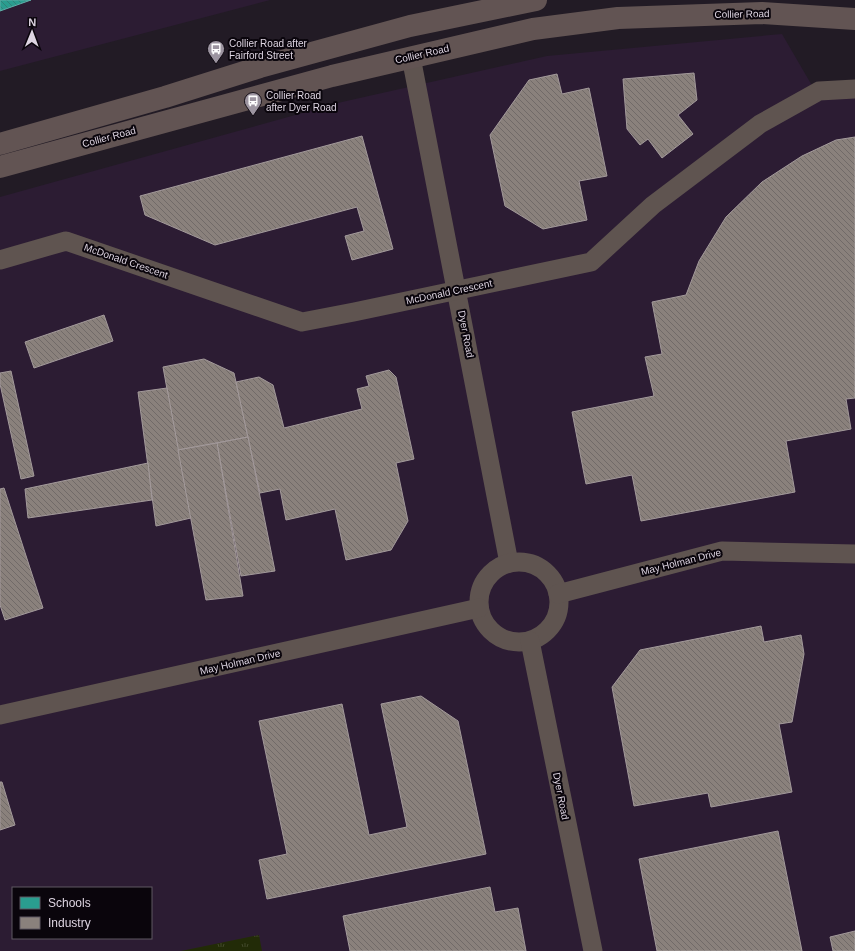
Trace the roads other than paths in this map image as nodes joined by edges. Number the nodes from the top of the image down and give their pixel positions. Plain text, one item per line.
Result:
1 (536, 0) edge
2 (855, 19) edge
3 (411, 57) junction
4 (855, 89) edge
5 (0, 144) edge
6 (0, 167) edge
7 (0, 260) edge
8 (457, 291) junction
9 (855, 554) edge
10 (509, 564) junction
11 (558, 594) junction
12 (479, 608) junction
13 (530, 640) junction
14 (0, 715) edge
15 (593, 951) edge

1 - 5 main road
2 - 3 main road, Collier Road
3 - 6 main road, Collier Road
3 - 8 street, Dyer Road
4 - 8 street, McDonald Crescent
7 - 8 street, McDonald Crescent
8 - 10 street, Dyer Road
9 - 11 street, May Holman Drive
10 - 11 street
10 - 12 street
11 - 13 street
12 - 13 street
12 - 14 street, May Holman Drive
13 - 15 street, Dyer Road

